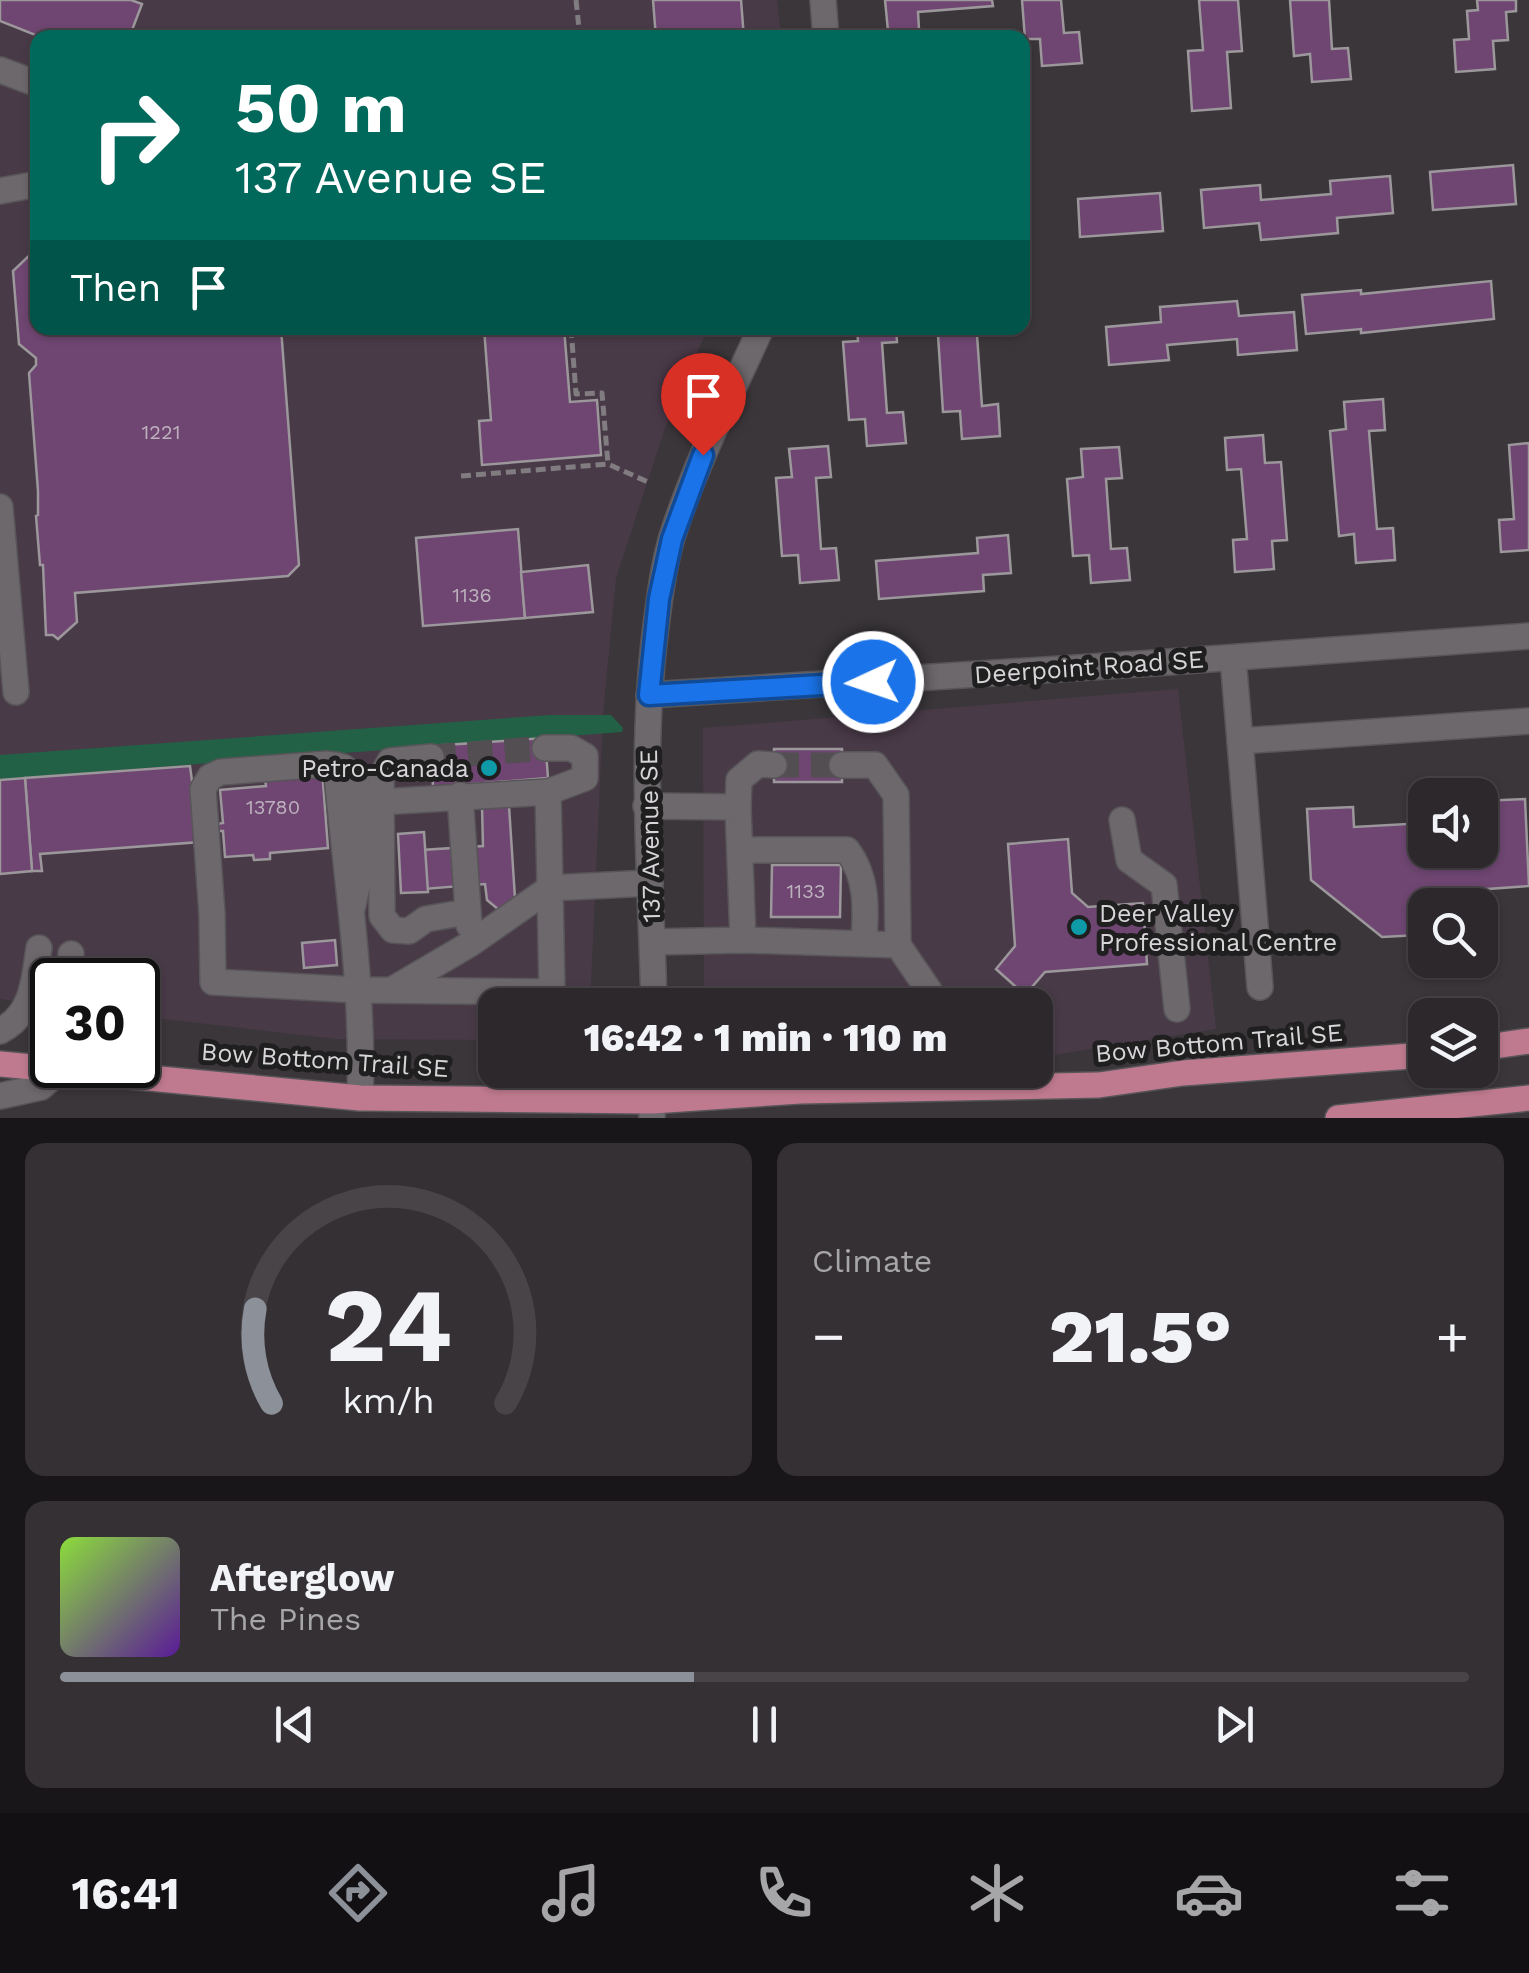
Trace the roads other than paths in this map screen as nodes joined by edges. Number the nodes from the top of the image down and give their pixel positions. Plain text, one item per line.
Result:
1 (823, 0) edge
2 (825, 30) edge
3 (0, 70) edge
4 (30, 81) edge
5 (30, 185) edge
6 (0, 190) edge
7 (758, 335) edge
8 (0, 507) edge
9 (1529, 636) edge
10 (1233, 658) junction
11 (16, 692) dead end
12 (649, 695) junction
13 (1529, 721) edge
14 (1240, 741) junction
15 (546, 748) tunnel mouth
16 (431, 757) tunnel mouth
17 (842, 764) tunnel mouth
18 (774, 765) tunnel mouth
19 (548, 792) junction
20 (460, 795) junction
21 (380, 802) junction
22 (646, 806) junction
23 (738, 807) junction
24 (1122, 820) dead end
25 (740, 850) junction
26 (650, 883) junction
27 (550, 888) junction
28 (467, 912) junction
29 (743, 940) junction
30 (652, 942) junction
31 (864, 942) junction
32 (470, 944) junction
33 (898, 945) junction
34 (39, 948) dead end
35 (1260, 987) dead end
36 (395, 988) junction
37 (653, 988) edge
38 (927, 988) edge
39 (358, 990) junction
40 (1177, 1010) dead end
41 (0, 1031) edge
42 (1529, 1042) edge
43 (1498, 1046) edge
44 (1408, 1056) edge
45 (0, 1064) edge
46 (30, 1066) edge
47 (160, 1078) edge
48 (1053, 1084) edge
49 (37, 1088) edge
50 (790, 1088) edge
51 (836, 1088) edge
52 (800, 1091) junction
53 (0, 1096) edge
54 (360, 1098) junction
55 (1529, 1098) edge
56 (652, 1110) edge
57 (1338, 1118) edge

1 - 2 street
3 - 4 street
5 - 6 street
7 - 12 street, 137 Avenue SE
8 - 11 street
9 - 10 street, Deerpoint Road SE
10 - 12 street, Deerpoint Road SE
10 - 14 street
12 - 22 street, 137 Avenue SE
13 - 14 street
14 - 35 street
15 - 19 street
16 - 21 street
17 - 33 street
18 - 23 street
19 - 20 street
19 - 27 street
20 - 21 street
20 - 28 street
21 - 28 street
22 - 23 street
22 - 26 street, 137 Avenue SE
23 - 25 street
24 - 40 street
25 - 29 street
25 - 31 street
26 - 27 street
26 - 30 street, 137 Avenue SE
27 - 32 street
27 - 36 street
28 - 32 street
29 - 30 street
29 - 31 street
30 - 37 street, 137 Avenue SE
31 - 33 street
32 - 36 street
33 - 38 street
34 - 41 street
36 - 39 street
39 - 39 street
39 - 54 street
42 - 43 main road
44 - 48 main road, Bow Bottom Trail SE
45 - 46 main road, Bow Bottom Trail SE
47 - 54 main road, Bow Bottom Trail SE
49 - 53 street
50 - 52 main road
51 - 52 main road, Bow Bottom Trail SE
52 - 56 main road, Bow Bottom Trail SE
54 - 56 main road, Bow Bottom Trail SE
55 - 57 main road

